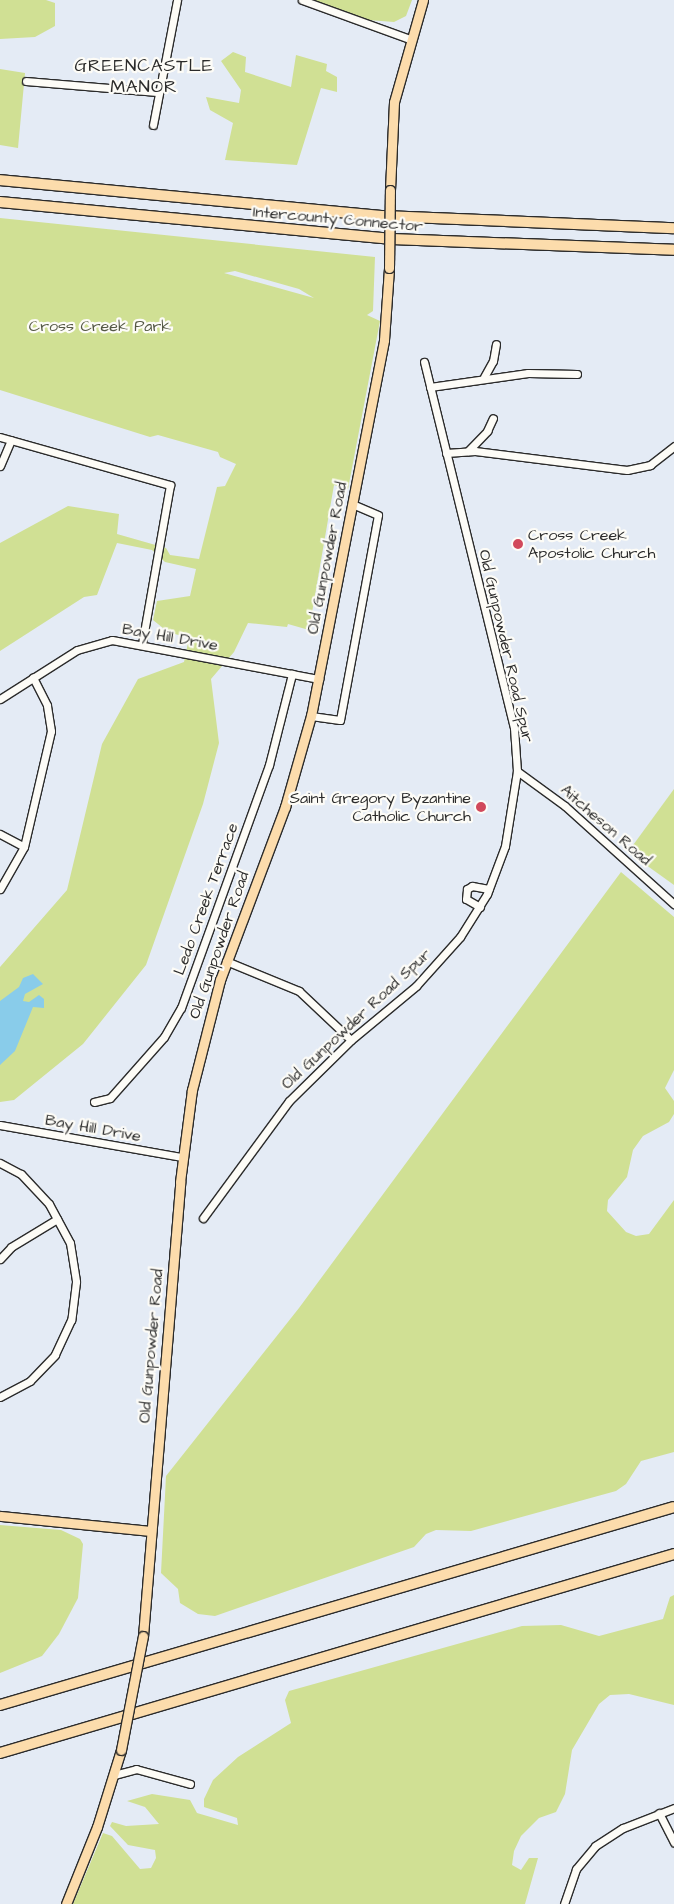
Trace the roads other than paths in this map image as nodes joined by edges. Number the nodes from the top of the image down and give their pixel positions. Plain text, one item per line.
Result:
1 (177, 0) edge
2 (302, 0) edge
3 (423, 0) edge
4 (410, 39) junction
5 (26, 81) dead end
6 (157, 92) junction
7 (153, 125) dead end
8 (0, 180) edge
9 (0, 202) edge
10 (674, 228) edge
11 (674, 250) edge
12 (496, 344) dead end
13 (424, 362) dead end
14 (577, 374) dead end
15 (484, 378) junction
16 (430, 387) junction
17 (493, 418) dead end
18 (0, 437) edge
19 (11, 440) junction
20 (674, 446) edge
21 (468, 450) junction
22 (446, 453) junction
23 (0, 466) edge
24 (352, 504) junction
25 (142, 644) junction
26 (292, 674) junction
27 (33, 677) junction
28 (319, 679) junction
29 (0, 698) edge
30 (311, 716) junction
31 (517, 771) junction
32 (0, 834) edge
33 (24, 847) junction
34 (489, 889) junction
35 (0, 890) edge
36 (674, 904) edge
37 (480, 907) junction
38 (226, 961) junction
39 (352, 1040) junction
40 (94, 1102) dead end
41 (0, 1125) edge
42 (182, 1157) junction
43 (0, 1163) edge
44 (203, 1218) dead end
45 (57, 1219) junction
46 (0, 1259) edge
47 (0, 1397) edge
48 (674, 1507) edge
49 (0, 1516) edge
50 (151, 1531) junction
51 (674, 1554) edge
52 (0, 1705) edge
53 (0, 1753) edge
54 (114, 1775) junction
55 (190, 1784) dead end
56 (674, 1808) edge
57 (659, 1813) junction
58 (674, 1842) edge
59 (66, 1904) edge
60 (564, 1904) edge

1 - 6 street
2 - 4 street
3 - 4 main road, Old Gunpowder Road
4 - 24 main road, Old Gunpowder Road, bridge
5 - 6 street
6 - 7 street
8 - 10 highway, Intercounty Connector
9 - 11 highway, Intercounty Connector
12 - 15 street
13 - 16 street, Old Gunpowder Road Spur
14 - 15 street
15 - 16 street
16 - 22 street, Old Gunpowder Road Spur
17 - 21 street
18 - 19 street
19 - 23 street
19 - 25 street
20 - 21 street
21 - 22 street
22 - 31 street, Old Gunpowder Road Spur
24 - 28 main road, Old Gunpowder Road
24 - 30 street
25 - 26 street, Bay Hill Drive
25 - 27 street, Bay Hill Drive
26 - 28 street, Bay Hill Drive
26 - 40 street, Ledo Creek Terrace
27 - 29 street, Bay Hill Drive
27 - 33 street
28 - 30 main road, Old Gunpowder Road
30 - 38 main road, Old Gunpowder Road
31 - 34 street, Old Gunpowder Road Spur
31 - 36 street, Aitcheson Road
32 - 33 street
33 - 35 street
34 - 37 street, Old Gunpowder Road Spur
34 - 37 street
37 - 39 street, Old Gunpowder Road Spur
38 - 39 street
38 - 42 main road, Old Gunpowder Road
39 - 44 street, Old Gunpowder Road Spur
41 - 42 street, Bay Hill Drive
42 - 50 main road, Old Gunpowder Road
43 - 45 street
45 - 46 street
45 - 47 street
48 - 52 highway
49 - 50 main road
50 - 54 main road, Old Gunpowder Road, bridge
51 - 53 highway
54 - 55 street
54 - 59 main road, Old Gunpowder Road
56 - 57 street
57 - 58 street
57 - 60 street

